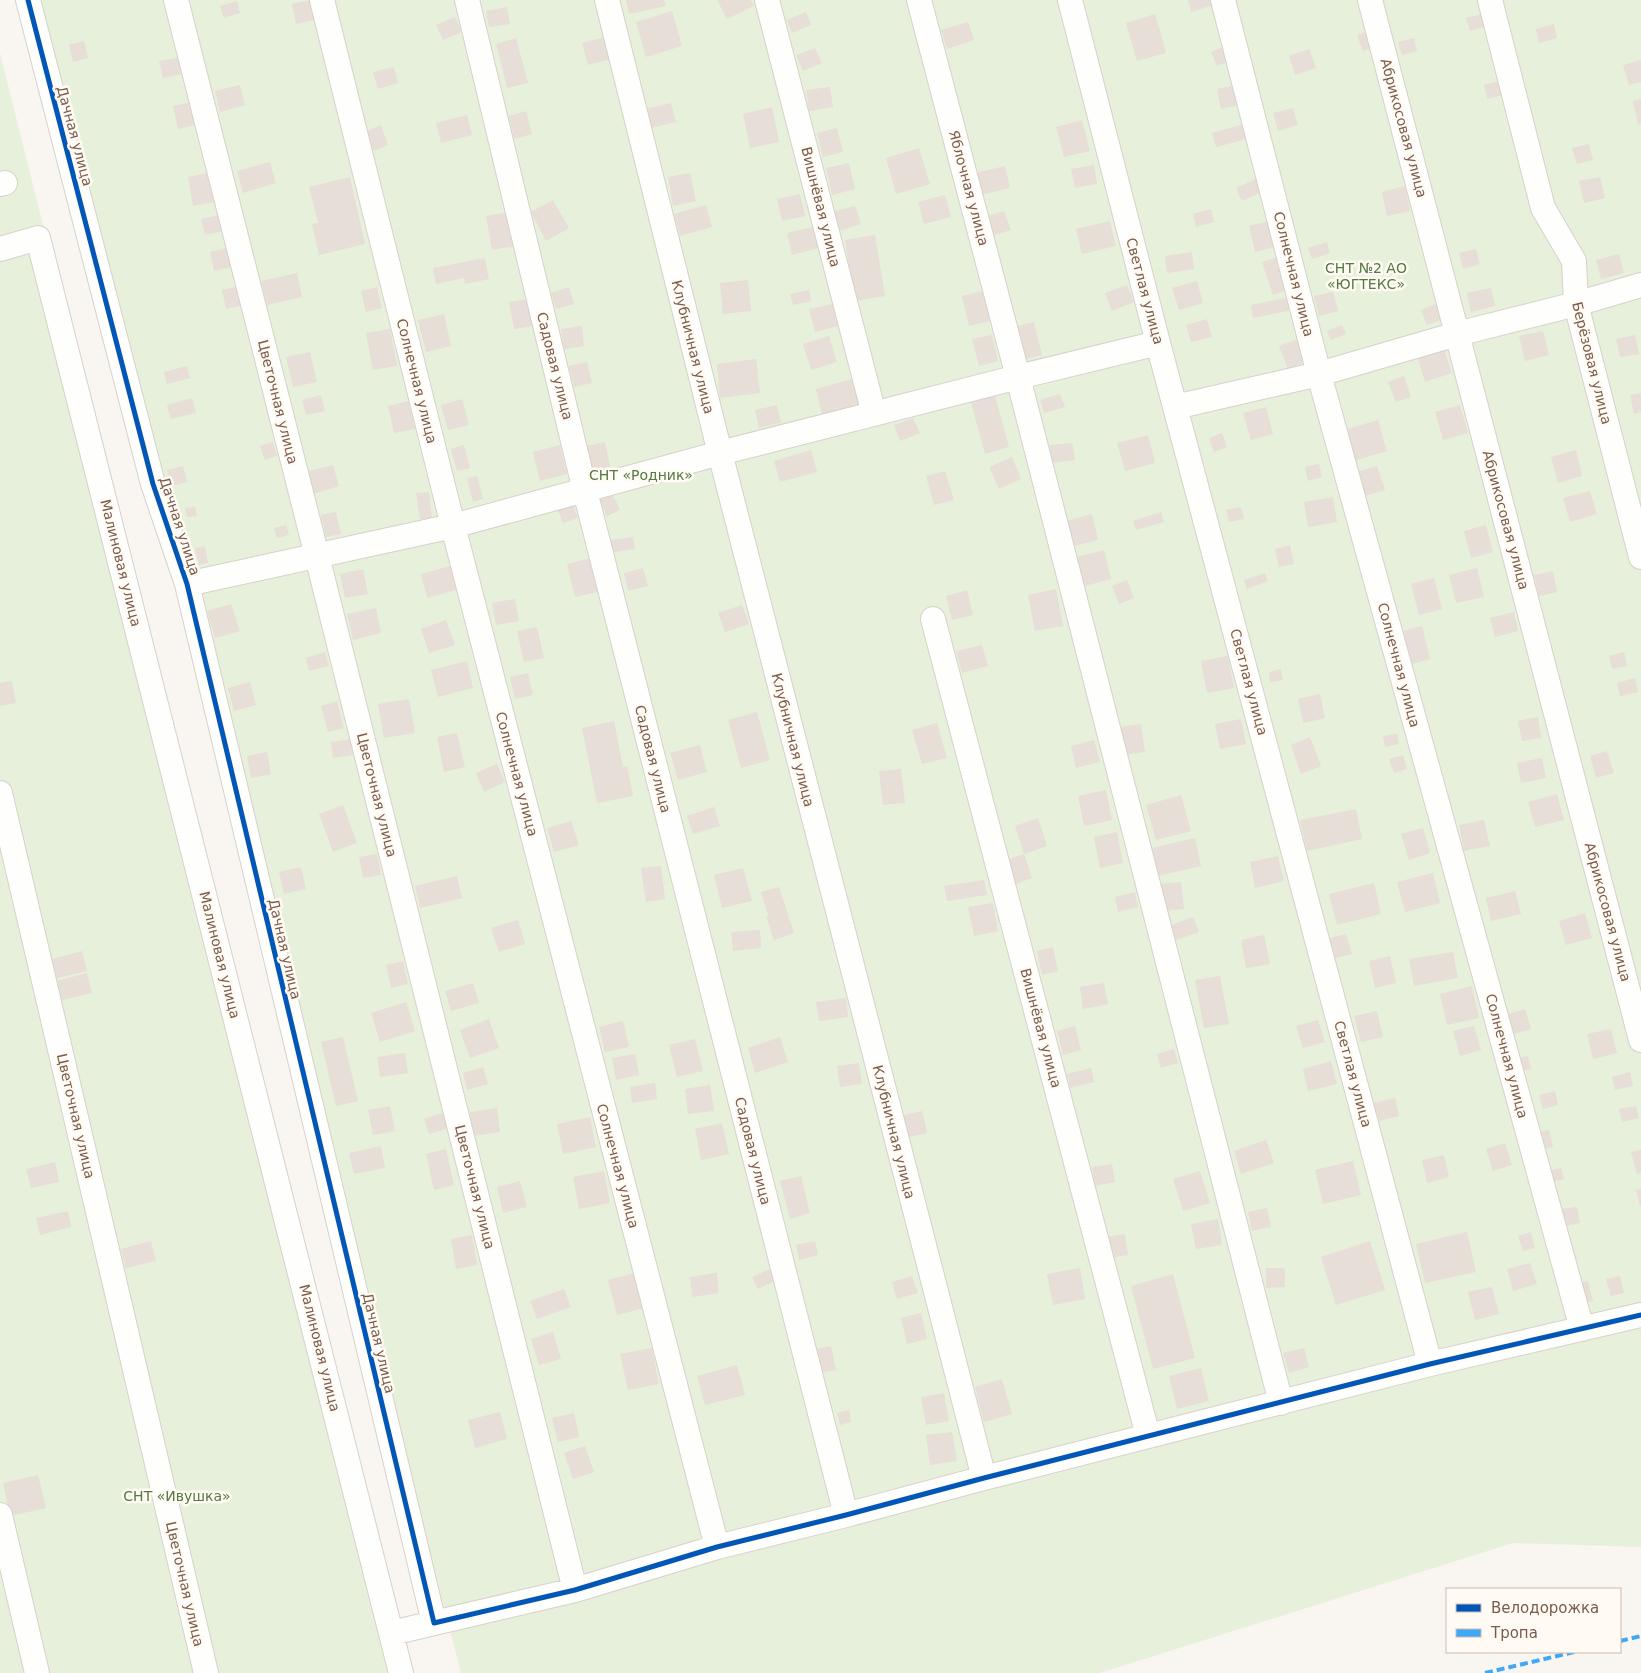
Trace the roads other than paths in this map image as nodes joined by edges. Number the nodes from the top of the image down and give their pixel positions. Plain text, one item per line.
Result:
1 (28, 0) edge
2 (176, 0) edge
3 (322, 0) edge
4 (467, 0) edge
5 (607, 0) edge
6 (767, 0) edge
7 (919, 0) edge
8 (1070, 0) edge
9 (1224, 0) edge
10 (1370, 0) edge
11 (1490, 0) edge
12 (0, 248) edge
13 (1641, 285) edge
14 (1576, 304) junction
15 (1458, 334) junction
16 (1158, 343) junction
17 (1319, 374) junction
18 (1018, 376) junction
19 (1175, 407) junction
20 (874, 414) junction
21 (720, 453) junction
22 (585, 491) junction
23 (453, 526) junction
24 (318, 556) junction
25 (1641, 557) edge
26 (187, 584) junction
27 (933, 619) dead end
28 (0, 793) edge
29 (1641, 1040) edge
30 (1641, 1315) edge
31 (1582, 1329) junction
32 (1430, 1364) junction
33 (1281, 1403) junction
34 (1148, 1436) junction
35 (984, 1478) junction
36 (0, 1515) edge
37 (846, 1515) junction
38 (717, 1546) junction
39 (575, 1590) junction
40 (434, 1624) junction
41 (392, 1633) junction
42 (37, 1673) edge
43 (206, 1673) edge
44 (401, 1673) edge

1 - 26 street, Дачная улица
2 - 24 street, Цветочная улица
3 - 23 street, Солнечная улица
4 - 22 street, Садовая улица
5 - 21 street, Клубничная улица
6 - 20 street, Вишнёвая улица
7 - 18 street, Яблочная улица
8 - 16 street, Светлая улица
9 - 17 street, Солнечная улица
10 - 15 street, Абрикосовая улица
11 - 14 street, Берёзовая улица
12 - 41 street, Малиновая улица
13 - 14 street
14 - 15 street
14 - 25 street, Берёзовая улица
15 - 17 street
15 - 29 street, Абрикосовая улица
16 - 18 street
16 - 19 street, Светлая улица
17 - 19 street
17 - 31 street, Солнечная улица
18 - 20 street
18 - 33 street, Яблочная улица
19 - 32 street, Светлая улица
20 - 21 street
21 - 22 street
21 - 35 street, Клубничная улица
22 - 23 street
22 - 37 street, Садовая улица
23 - 24 street
23 - 38 street, Солнечная улица
24 - 26 street
24 - 39 street, Цветочная улица
26 - 40 street, Дачная улица
27 - 34 street, Вишнёвая улица
28 - 43 street, Цветочная улица
30 - 31 street
31 - 32 street
32 - 33 street
33 - 34 street
34 - 35 street
35 - 37 street
36 - 42 street
37 - 38 street
38 - 39 street
39 - 40 street
40 - 41 street
41 - 44 street, Малиновая улица

